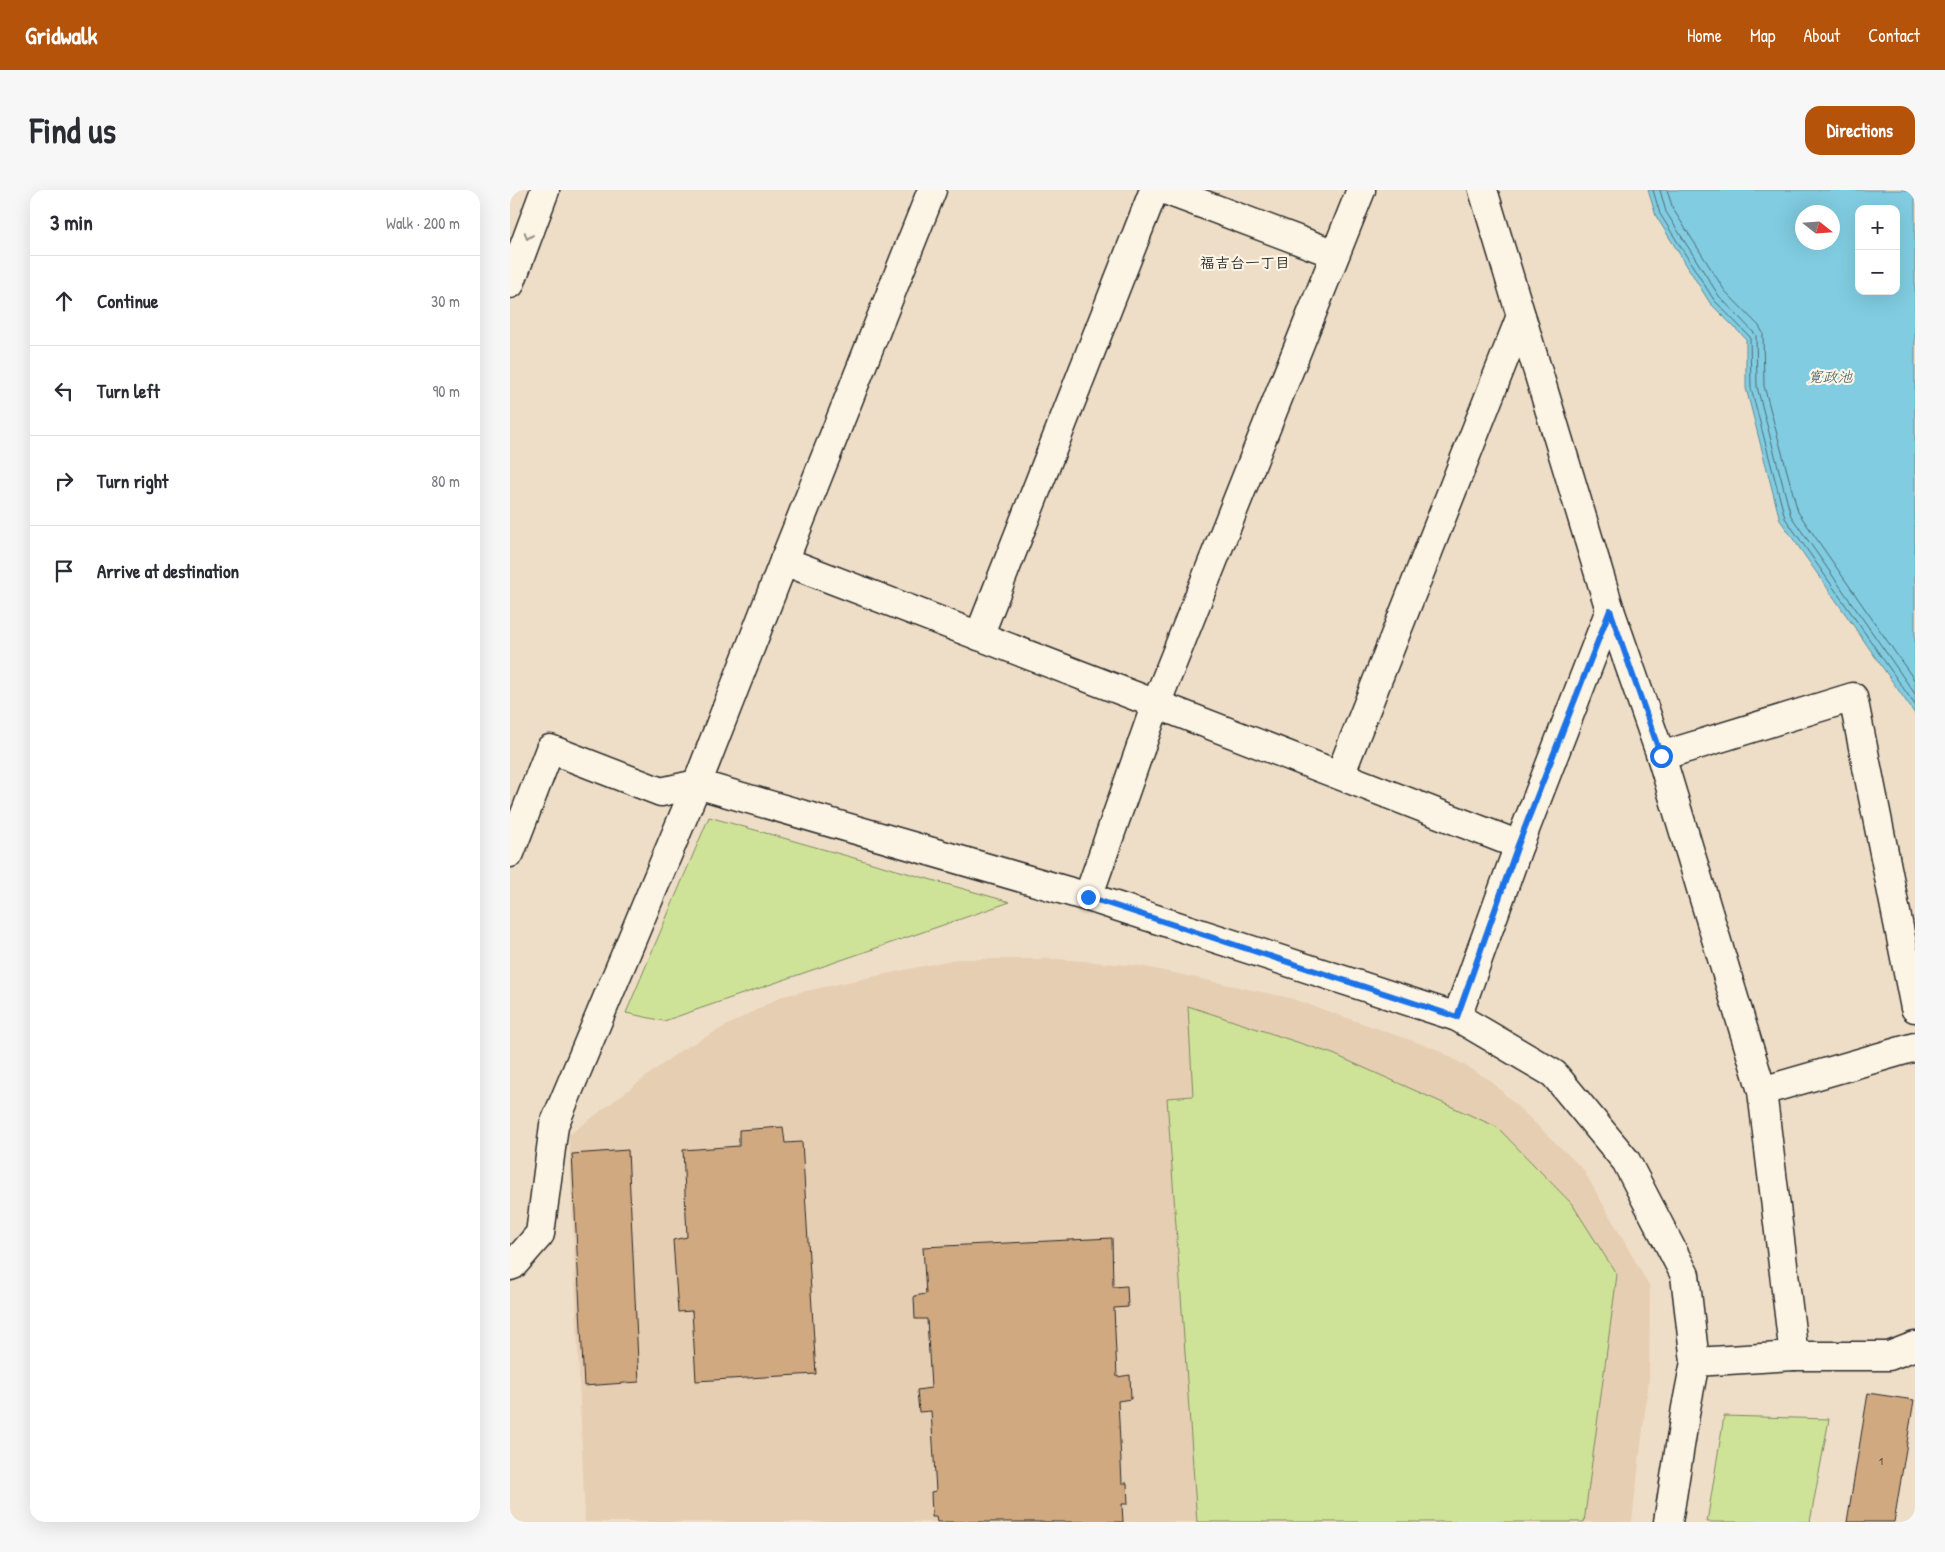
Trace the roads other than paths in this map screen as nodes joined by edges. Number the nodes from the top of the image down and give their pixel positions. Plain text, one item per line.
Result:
1 (545, 190) edge
2 (932, 190) edge
3 (1154, 190) edge
4 (1165, 190) edge
5 (1361, 190) edge
6 (1482, 190) edge
7 (1335, 254) junction
8 (510, 284) edge
9 (1521, 316) junction
10 (784, 561) junction
11 (1610, 610) junction
12 (979, 636) junction
13 (1156, 704) junction
14 (1661, 756) junction
15 (1340, 775) junction
16 (697, 784) junction
17 (1518, 845) junction
18 (510, 853) edge
19 (1088, 897) junction
20 (1915, 1008) edge
21 (1457, 1017) junction
22 (1915, 1047) edge
23 (1762, 1090) junction
24 (510, 1266) edge
25 (1915, 1346) edge
26 (1794, 1356) junction
27 (1696, 1362) junction
28 (1668, 1522) edge

1 -> 8 main road
2 - 10 main road
3 - 12 main road
4 - 7 main road
5 - 7 main road
6 - 9 main road
7 - 13 main road
9 - 11 main road
9 - 15 main road
10 - 12 main road
10 - 16 main road
11 - 14 main road
11 - 17 main road
12 - 13 main road
13 - 15 main road
13 - 19 main road
14 - 20 main road
14 - 23 main road
15 - 17 main road
16 - 18 main road
16 - 19 main road
16 - 24 main road
17 - 21 main road
19 - 21 main road
21 - 27 main road
22 - 23 main road
23 - 26 main road
25 - 26 main road
26 - 27 main road
27 - 28 main road

